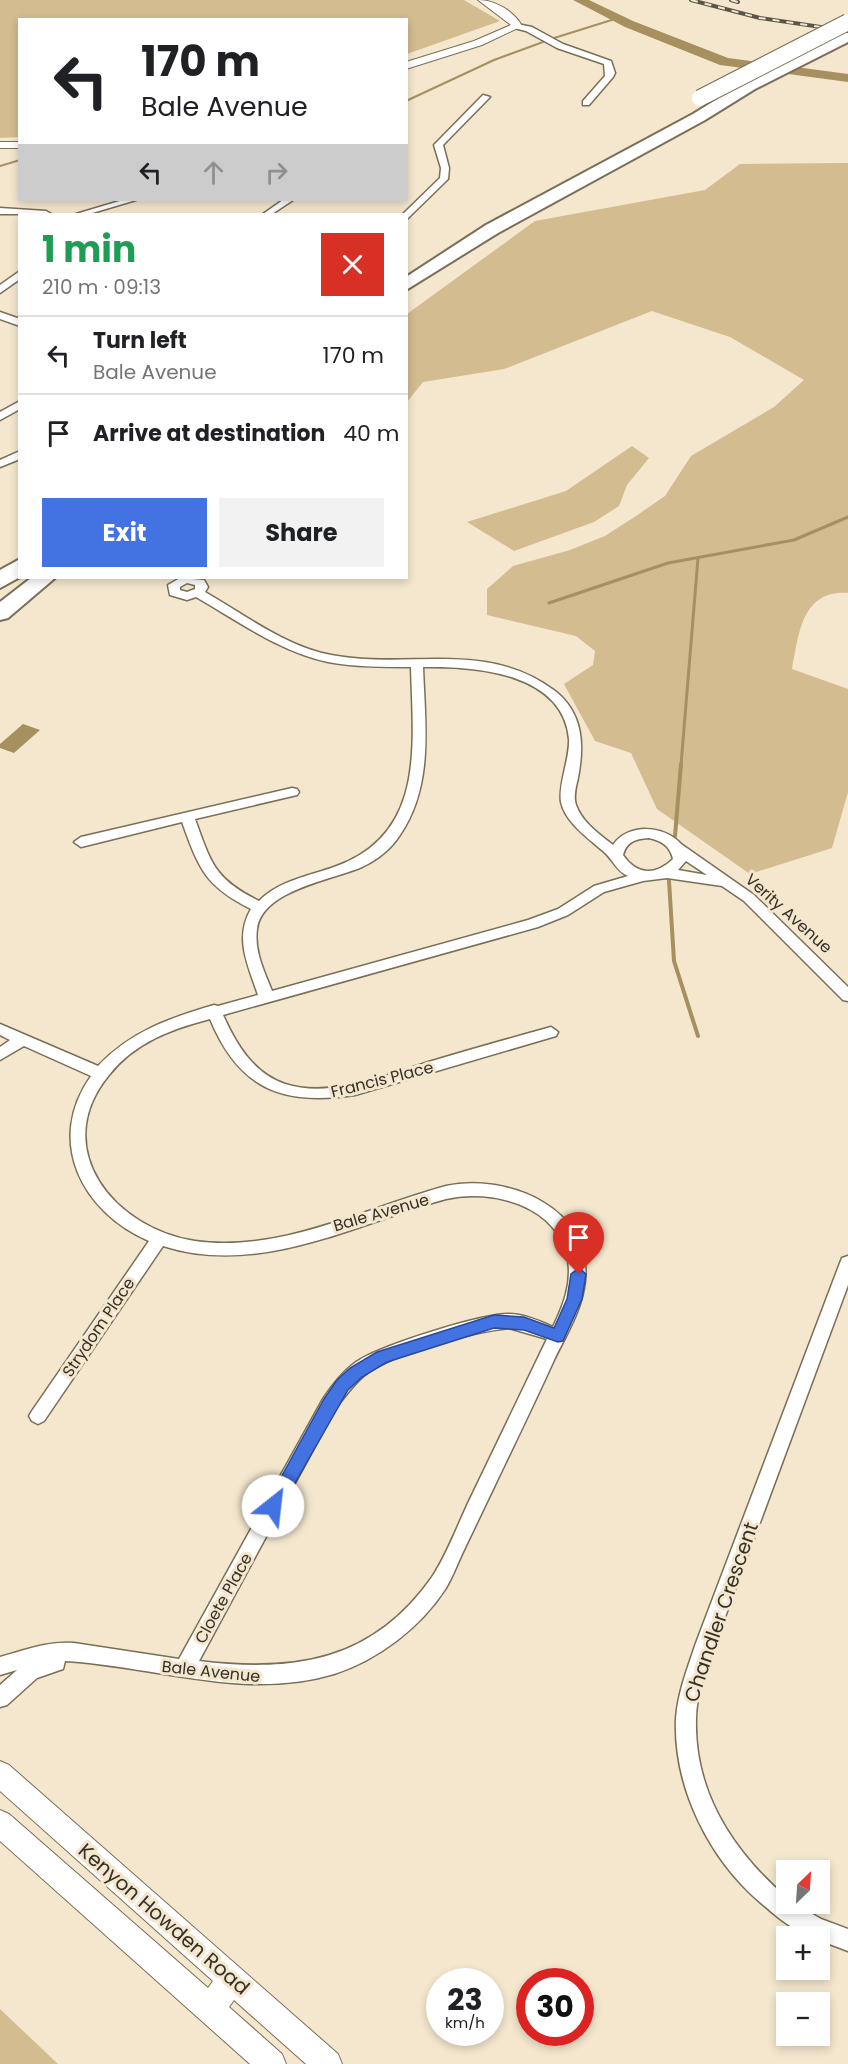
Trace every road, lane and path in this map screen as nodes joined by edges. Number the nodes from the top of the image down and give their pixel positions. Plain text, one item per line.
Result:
1 (483, 0) edge
2 (848, 22) edge
3 (517, 26) junction
4 (848, 36) edge
5 (408, 65) edge
6 (486, 97) dead end
7 (586, 103) dead end
8 (649, 124) dead end
9 (0, 145) edge
10 (18, 145) edge
11 (127, 201) edge
12 (286, 201) edge
13 (498, 206) dead end
14 (0, 211) edge
15 (31, 213) edge
16 (85, 213) edge
17 (268, 213) edge
18 (408, 215) edge
19 (442, 241) dead end
20 (18, 276) edge
21 (408, 284) edge
22 (0, 290) edge
23 (0, 315) edge
24 (18, 322) edge
25 (18, 405) edge
26 (0, 417) edge
27 (18, 455) edge
28 (0, 464) edge
29 (18, 568) edge
30 (43, 579) edge
31 (0, 581) edge
32 (198, 593) dead end
33 (0, 613) edge
34 (417, 664) junction
35 (292, 792) dead end
36 (187, 817) junction
37 (589, 832) junction
38 (623, 840) junction
39 (81, 842) dead end
40 (678, 849) junction
41 (616, 857) junction
42 (667, 873) junction
43 (643, 876) junction
44 (729, 884) junction
45 (599, 889) junction
46 (260, 907) junction
47 (266, 996) junction
48 (848, 996) edge
49 (214, 1010) junction
50 (0, 1029) edge
51 (551, 1032) dead end
52 (23, 1039) junction
53 (0, 1054) edge
54 (101, 1074) junction
55 (159, 1239) junction
56 (848, 1263) edge
57 (558, 1336) junction
58 (38, 1416) dead end
59 (85, 1654) junction
60 (0, 1666) edge
61 (184, 1669) junction
62 (0, 1698) edge
63 (0, 1774) edge
64 (0, 1823) edge
65 (848, 1940) edge
66 (233, 1980) junction
67 (209, 2008) junction
68 (272, 2064) edge
69 (328, 2064) edge

1 - 3 street
2 - 8 highway, bridge
3 - 5 street
3 - 7 street
4 - 21 highway
6 - 18 street
9 - 10 street
11 - 16 street
12 - 17 street
13 - 19 highway
14 - 15 street
20 - 22 street
23 - 24 street
25 - 26 street
27 - 28 street
29 - 31 highway
30 - 33 highway
32 - 34 street
34 - 37 street
34 - 46 street
35 - 36 street
36 - 39 street
36 - 46 street
37 - 38 street
37 - 41 street
38 - 40 street
38 - 41 street
40 - 42 street
40 - 44 street, Verity Avenue
41 - 43 street
41 - 45 street, Bale Avenue
42 - 43 street
42 - 44 street, Verity Avenue
43 - 45 street, Bale Avenue
44 - 48 street, Verity Avenue
45 - 47 street, Bale Avenue
46 - 47 street
47 - 49 street, Bale Avenue
49 - 51 street, Francis Place
49 - 54 street, Bale Avenue
50 - 52 street
52 - 53 street
52 - 54 street
54 - 55 street, Bale Avenue
55 - 57 street, Bale Avenue
55 - 58 street, Strydom Place
56 - 65 street, Chandler Crescent
57 - 61 street, Cloete Place
57 - 61 street, Bale Avenue
59 - 60 street, Bale Avenue
59 - 61 street, Bale Avenue
59 - 62 street, Bale Avenue
63 - 66 street, Kenyon Howden Road
64 - 67 street, Kenyon Howden Road
66 - 67 street
66 - 69 street, Kenyon Howden Road
67 - 68 street, Kenyon Howden Road

